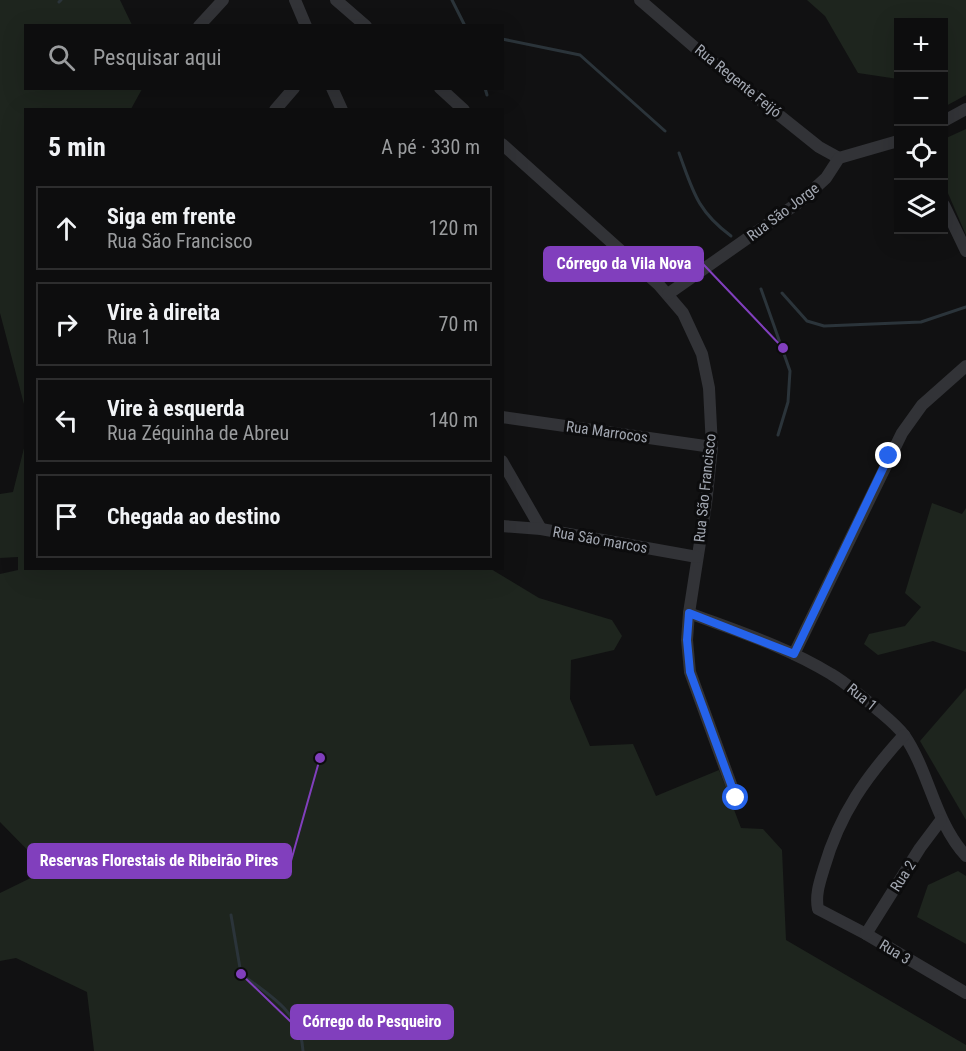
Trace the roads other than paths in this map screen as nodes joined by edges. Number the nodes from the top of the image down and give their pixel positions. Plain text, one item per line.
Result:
1 (224, 0) edge
2 (294, 0) edge
3 (336, 0) edge
4 (640, 0) edge
5 (202, 24) edge
6 (305, 24) edge
7 (364, 24) edge
8 (292, 90) edge
9 (333, 90) edge
10 (442, 90) edge
11 (277, 108) edge
12 (341, 108) edge
13 (462, 108) edge
14 (966, 109) edge
15 (948, 119) edge
16 (894, 142) edge
17 (504, 146) edge
18 (839, 158) junction
19 (948, 213) edge
20 (966, 250) edge
21 (668, 294) junction
22 (966, 366) edge
23 (504, 417) edge
24 (712, 447) junction
25 (504, 464) edge
26 (504, 526) edge
27 (541, 529) junction
28 (697, 557) junction
29 (689, 613) junction
30 (794, 654) junction
31 (904, 735) junction
32 (736, 798) dead end
33 (941, 820) junction
34 (966, 856) edge
35 (866, 934) junction
36 (966, 993) edge

1 - 5 street
2 - 6 street
3 - 7 street
4 - 18 street, Rua Regente Feijó
8 - 11 street
9 - 12 street
10 - 13 street
14 - 15 street
16 - 18 street
17 - 21 street, Rua São Francisco
18 - 21 street, Rua São Jorge
19 - 20 street
21 - 24 street, Rua São Francisco
22 - 30 street
23 - 24 street, Rua Marrocos
24 - 28 street, Rua São Francisco
25 - 27 street
26 - 27 street, Rua São marcos
27 - 28 street, Rua São marcos
28 - 29 street, Rua São Francisco
29 - 30 street, Rua 1
29 - 32 street, Rua São Francisco
30 - 31 street, Rua 1
31 - 33 street, Rua 1
31 - 35 street, Rua 3
33 - 34 street, Rua 1
33 - 35 street, Rua 2
35 - 36 street, Rua 3

